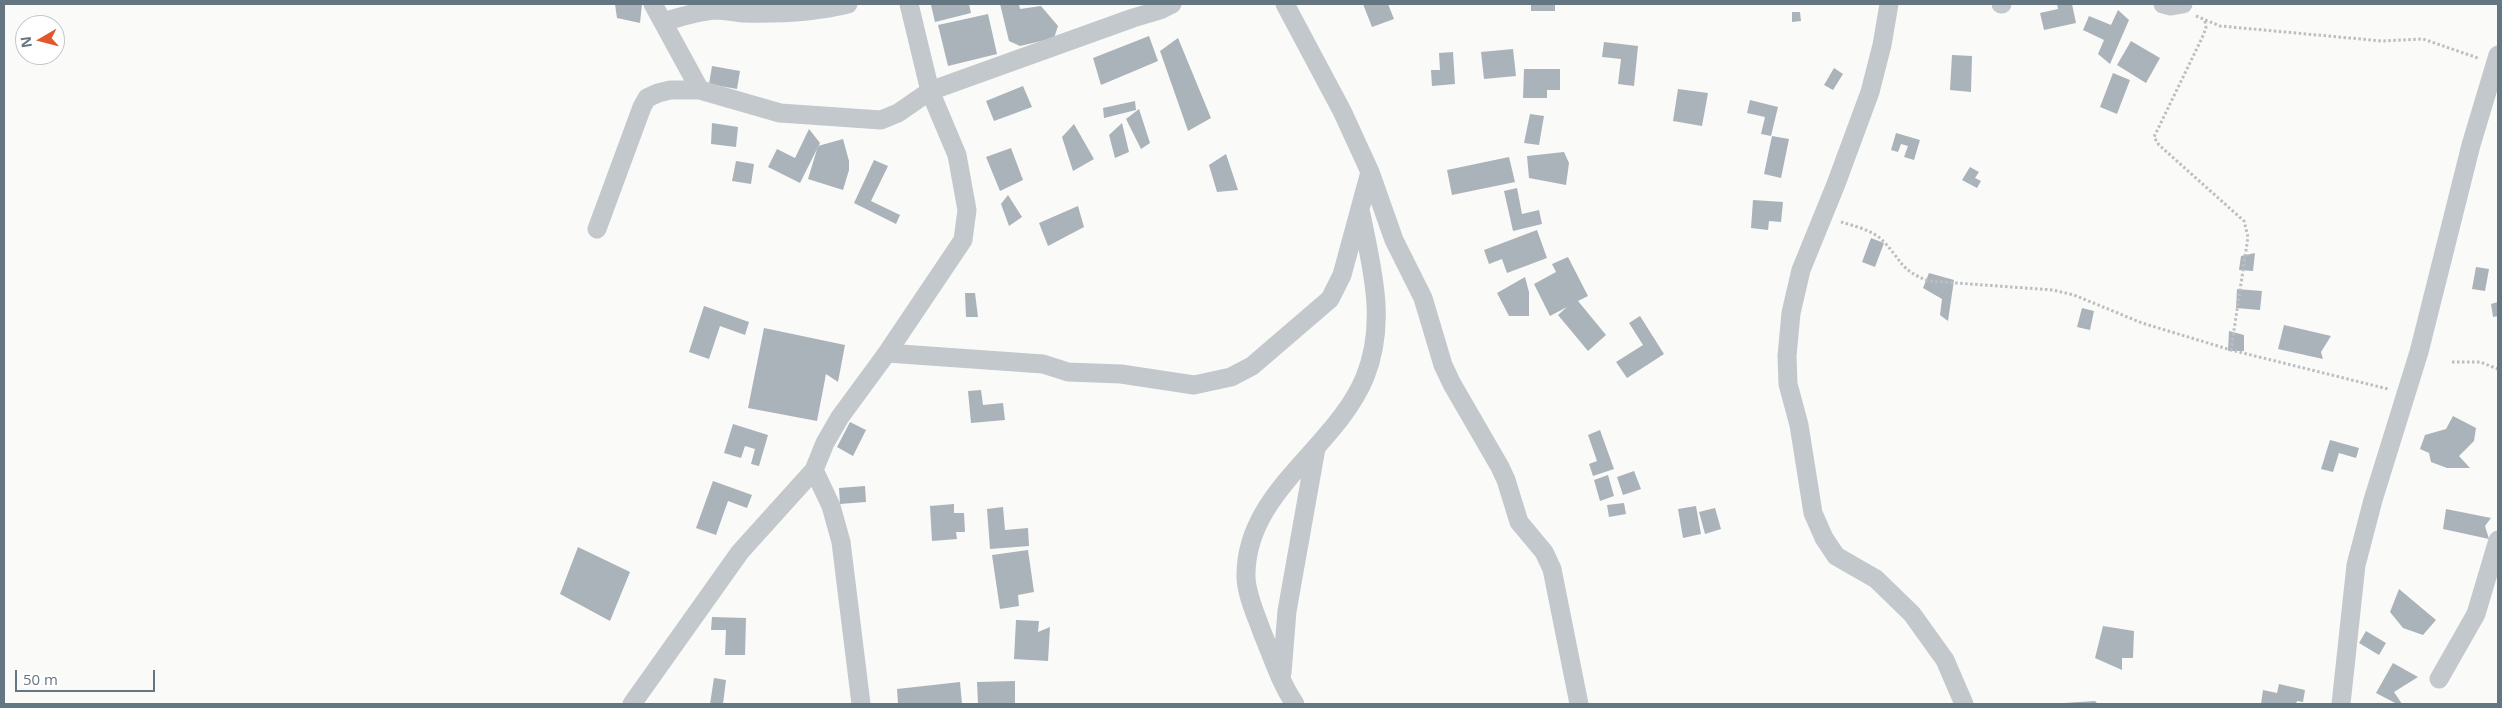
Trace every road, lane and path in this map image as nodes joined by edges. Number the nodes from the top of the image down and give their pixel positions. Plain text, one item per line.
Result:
1 (653, 4) edge
2 (848, 4) edge
3 (909, 4) edge
4 (1172, 4) edge
5 (1285, 4) edge
6 (1889, 4) edge
7 (2163, 4) edge
8 (2188, 8) edge
9 (2205, 21) junction
10 (663, 22) junction
11 (2497, 60) edge
12 (700, 90) junction
13 (930, 91) junction
14 (1370, 172) junction
15 (1360, 211) junction
16 (1822, 216) junction
17 (597, 229) dead end
18 (2231, 350) junction
19 (887, 353) junction
20 (2452, 362) dead end
21 (2498, 369) edge
22 (2406, 393) junction
23 (1316, 448) junction
24 (814, 470) junction
25 (2498, 540) edge
26 (1281, 679) junction
27 (2439, 679) dead end
28 (632, 704) edge
29 (861, 704) edge
30 (1283, 704) edge
31 (1295, 704) edge
32 (1578, 704) edge
33 (1964, 704) edge
34 (2342, 704) edge

1 - 10 street
2 - 10 street
3 - 13 street
4 - 13 street
5 - 14 street
6 - 16 street
7 - 8 street
8 - 9 path
9 - 11 path
9 - 18 path
10 - 12 street
11 - 22 street
12 - 13 street
12 - 17 street
13 - 19 street
14 - 15 street
14 - 32 street
15 - 19 street
15 - 23 street
16 - 18 path
16 - 33 street
18 - 22 path
19 - 24 street
20 - 21 path
22 - 34 street
23 - 26 street
23 - 26 street
24 - 28 street
24 - 29 street
25 - 27 street
26 - 30 street
26 - 31 street

